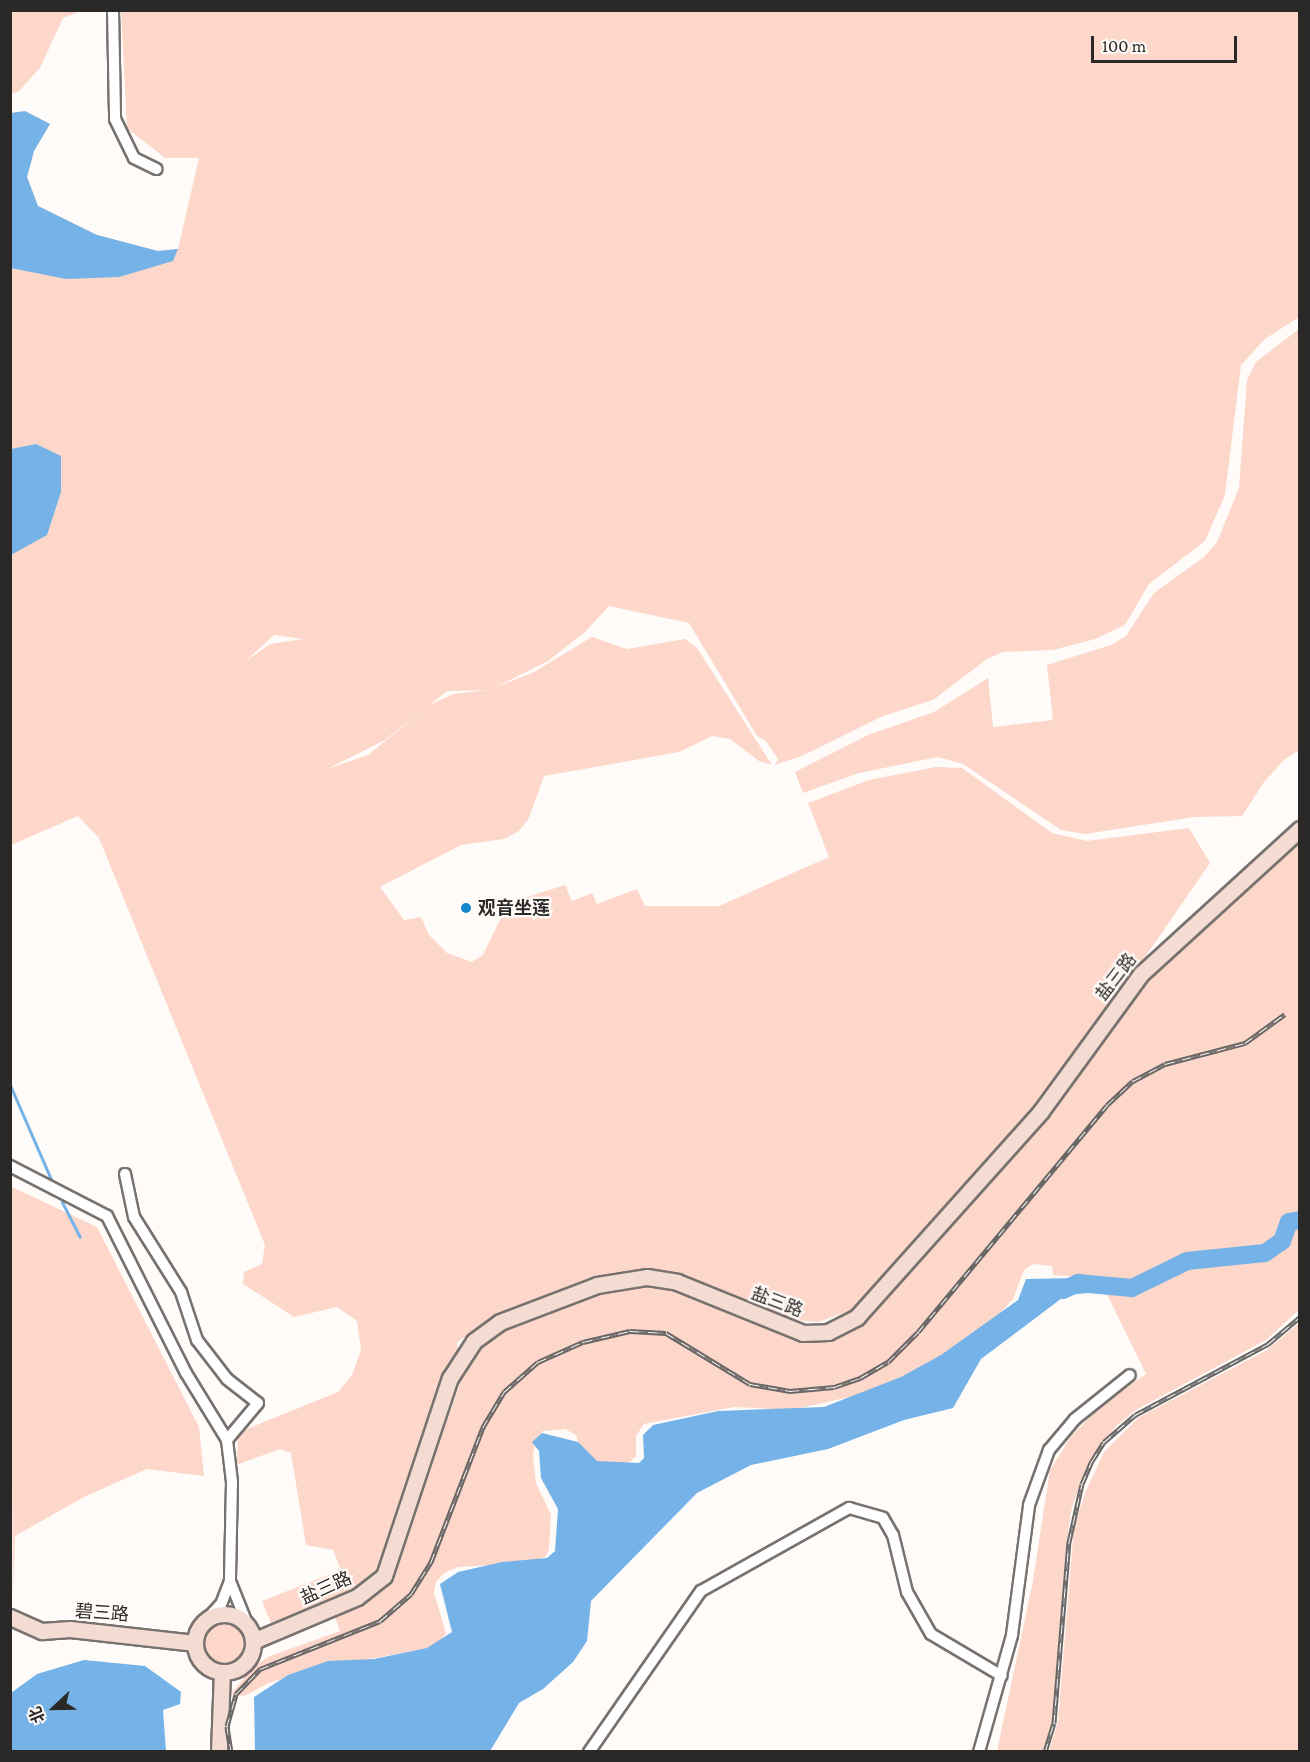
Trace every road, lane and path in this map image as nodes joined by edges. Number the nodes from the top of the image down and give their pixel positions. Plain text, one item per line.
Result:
1 (113, 10) edge
2 (157, 169) dead end
3 (1299, 829) edge
4 (10, 1166) edge
5 (125, 1174) dead end
6 (1130, 1375) dead end
7 (227, 1440) junction
8 (230, 1581) junction
9 (10, 1617) edge
10 (208, 1618) junction
11 (250, 1634) junction
12 (195, 1643) junction
13 (222, 1672) junction
14 (1002, 1676) junction
15 (219, 1752) edge
16 (589, 1752) edge
17 (979, 1752) edge

1 - 2 street
3 - 11 main road, 盐三路
4 - 7 street
5 - 7 street
6 - 14 street
7 - 8 street
8 - 10 street
8 - 11 street
9 - 12 main road, 碧三路
10 - 11 main road
10 - 12 main road
11 - 13 main road
12 - 13 main road
13 - 15 main road
14 - 16 street
14 - 17 street

